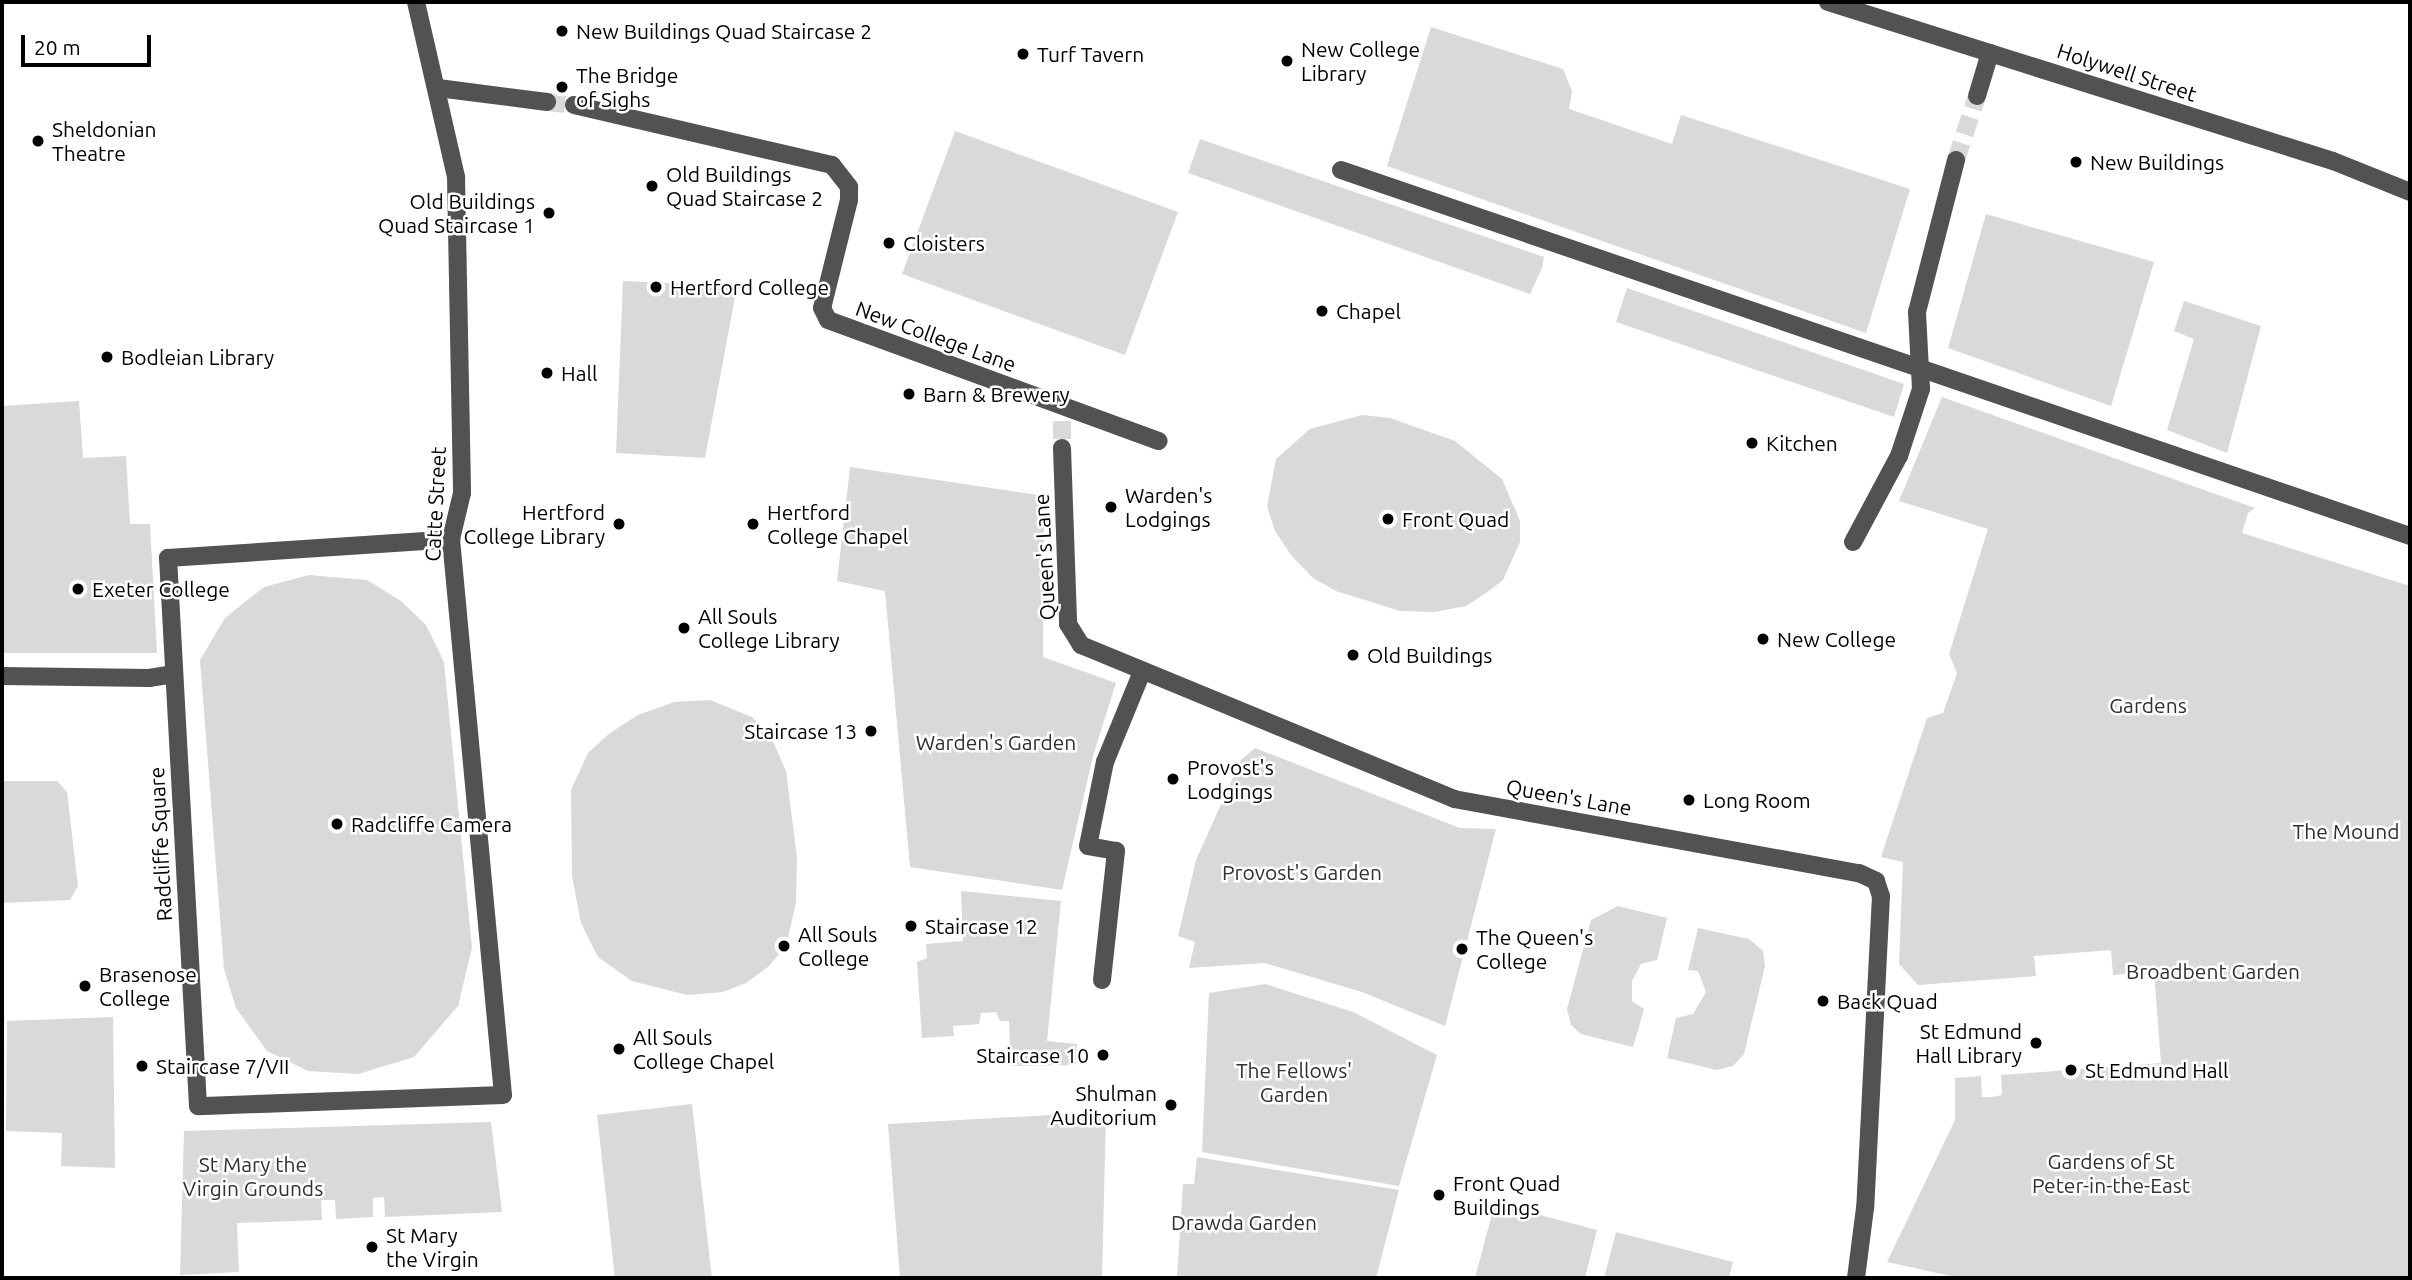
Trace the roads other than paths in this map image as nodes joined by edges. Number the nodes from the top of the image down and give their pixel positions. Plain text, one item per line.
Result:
1 (415, 2) edge
2 (1828, 2) edge
3 (1990, 53) junction
4 (438, 88) junction
5 (1977, 96) tunnel mouth
6 (547, 102) tunnel mouth
7 (573, 105) tunnel mouth
8 (1955, 160) tunnel mouth
9 (1341, 170) dead end
10 (2410, 192) edge
11 (1922, 371) junction
12 (1159, 442) dead end
13 (1062, 449) tunnel mouth
14 (2410, 536) edge
15 (451, 539) junction
16 (1853, 542) dead end
17 (1142, 672) junction
18 (173, 674) junction
19 (2, 676) edge
20 (1102, 980) dead end
21 (503, 1095) joint
22 (1857, 1278) edge

1 - 4 street, Catte Street
2 - 3 street, Holywell Street
3 - 5 street
3 - 10 street, Holywell Street
4 - 6 street
4 - 15 street, Catte Street
7 - 12 street, New College Lane
8 - 11 street
9 - 11 street
11 - 14 street
11 - 16 street
13 - 17 street, Queen's Lane
15 - 18 street, Radcliffe Square
15 - 21 street, Catte Street
17 - 20 street
17 - 22 street, Queen's Lane
18 - 19 street
18 - 21 street, Radcliffe Square

